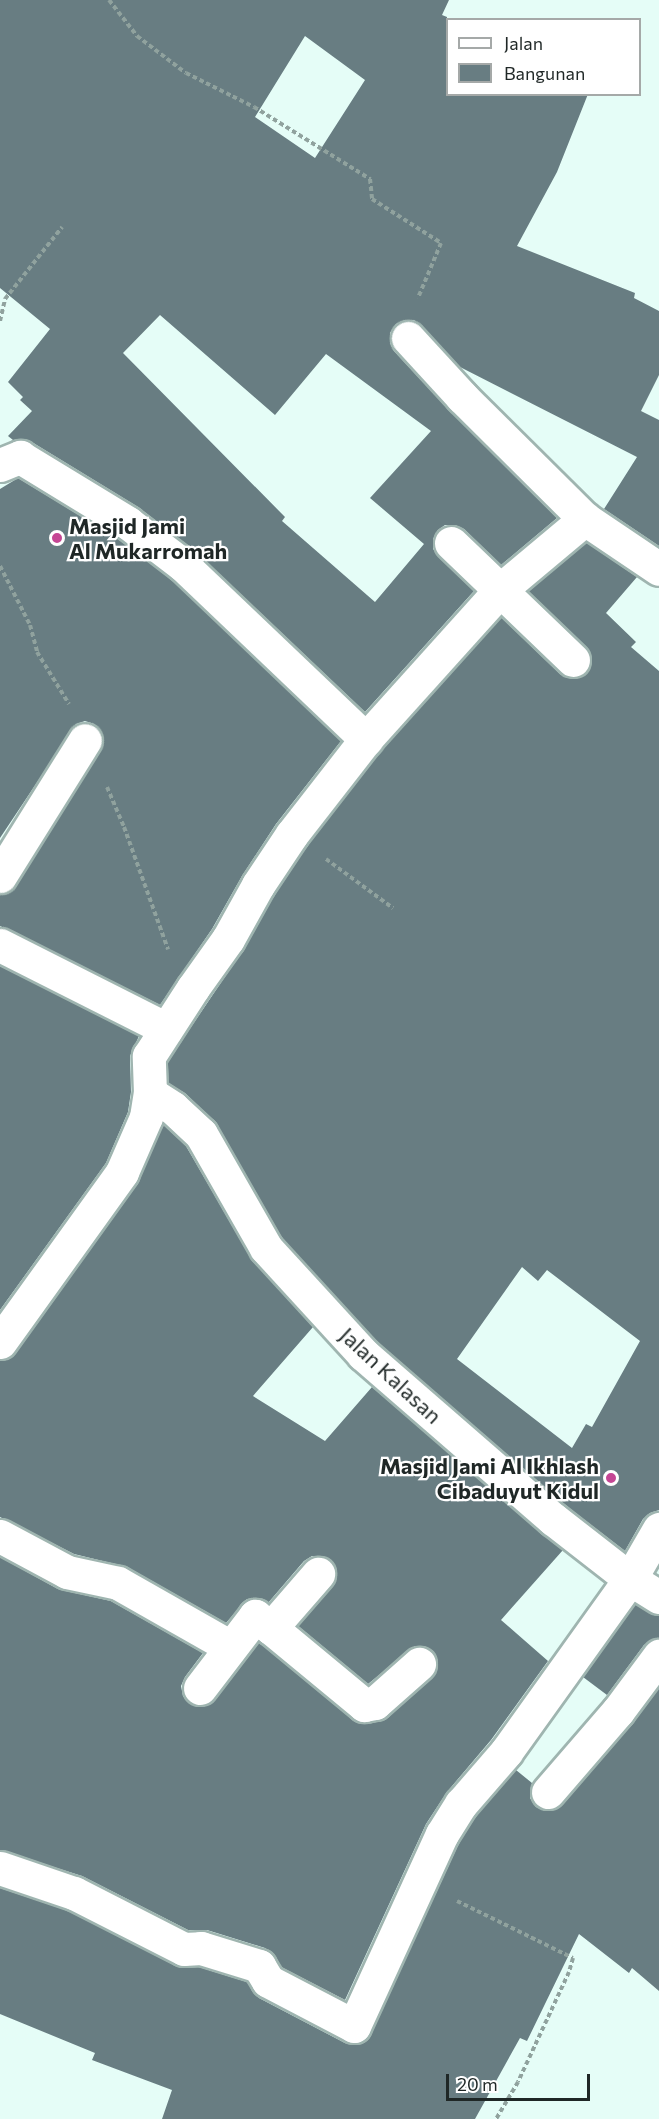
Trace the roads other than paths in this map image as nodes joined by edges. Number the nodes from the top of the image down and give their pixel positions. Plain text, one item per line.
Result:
1 (408, 338) road end
2 (0, 465) edge
3 (585, 519) junction
4 (451, 543) dead end
5 (659, 569) edge
6 (500, 590) junction
7 (573, 660) dead end
8 (366, 739) junction
9 (85, 740) road end
10 (0, 876) edge
11 (0, 945) edge
12 (166, 1029) junction
13 (162, 1101) junction
14 (0, 1342) edge
15 (659, 1529) edge
16 (3, 1546) edge
17 (318, 1574) dead end
18 (630, 1579) junction
19 (659, 1597) edge
20 (271, 1628) junction
21 (229, 1646) junction
22 (659, 1656) edge
23 (419, 1664) dead end
24 (200, 1688) dead end
25 (548, 1792) dead end
26 (0, 1868) edge

1 - 3 street
2 - 8 street
3 - 5 street
3 - 6 street
4 - 6 street
6 - 7 street
6 - 8 street
8 - 12 street
9 - 10 street
11 - 12 street
12 - 13 street
13 - 14 street
13 - 18 street, Jalan Kalasan
15 - 18 street
16 - 21 street
17 - 20 street
18 - 19 street, Jalan Kalasan
18 - 26 street
20 - 21 street
20 - 23 street
21 - 24 street
22 - 25 street

